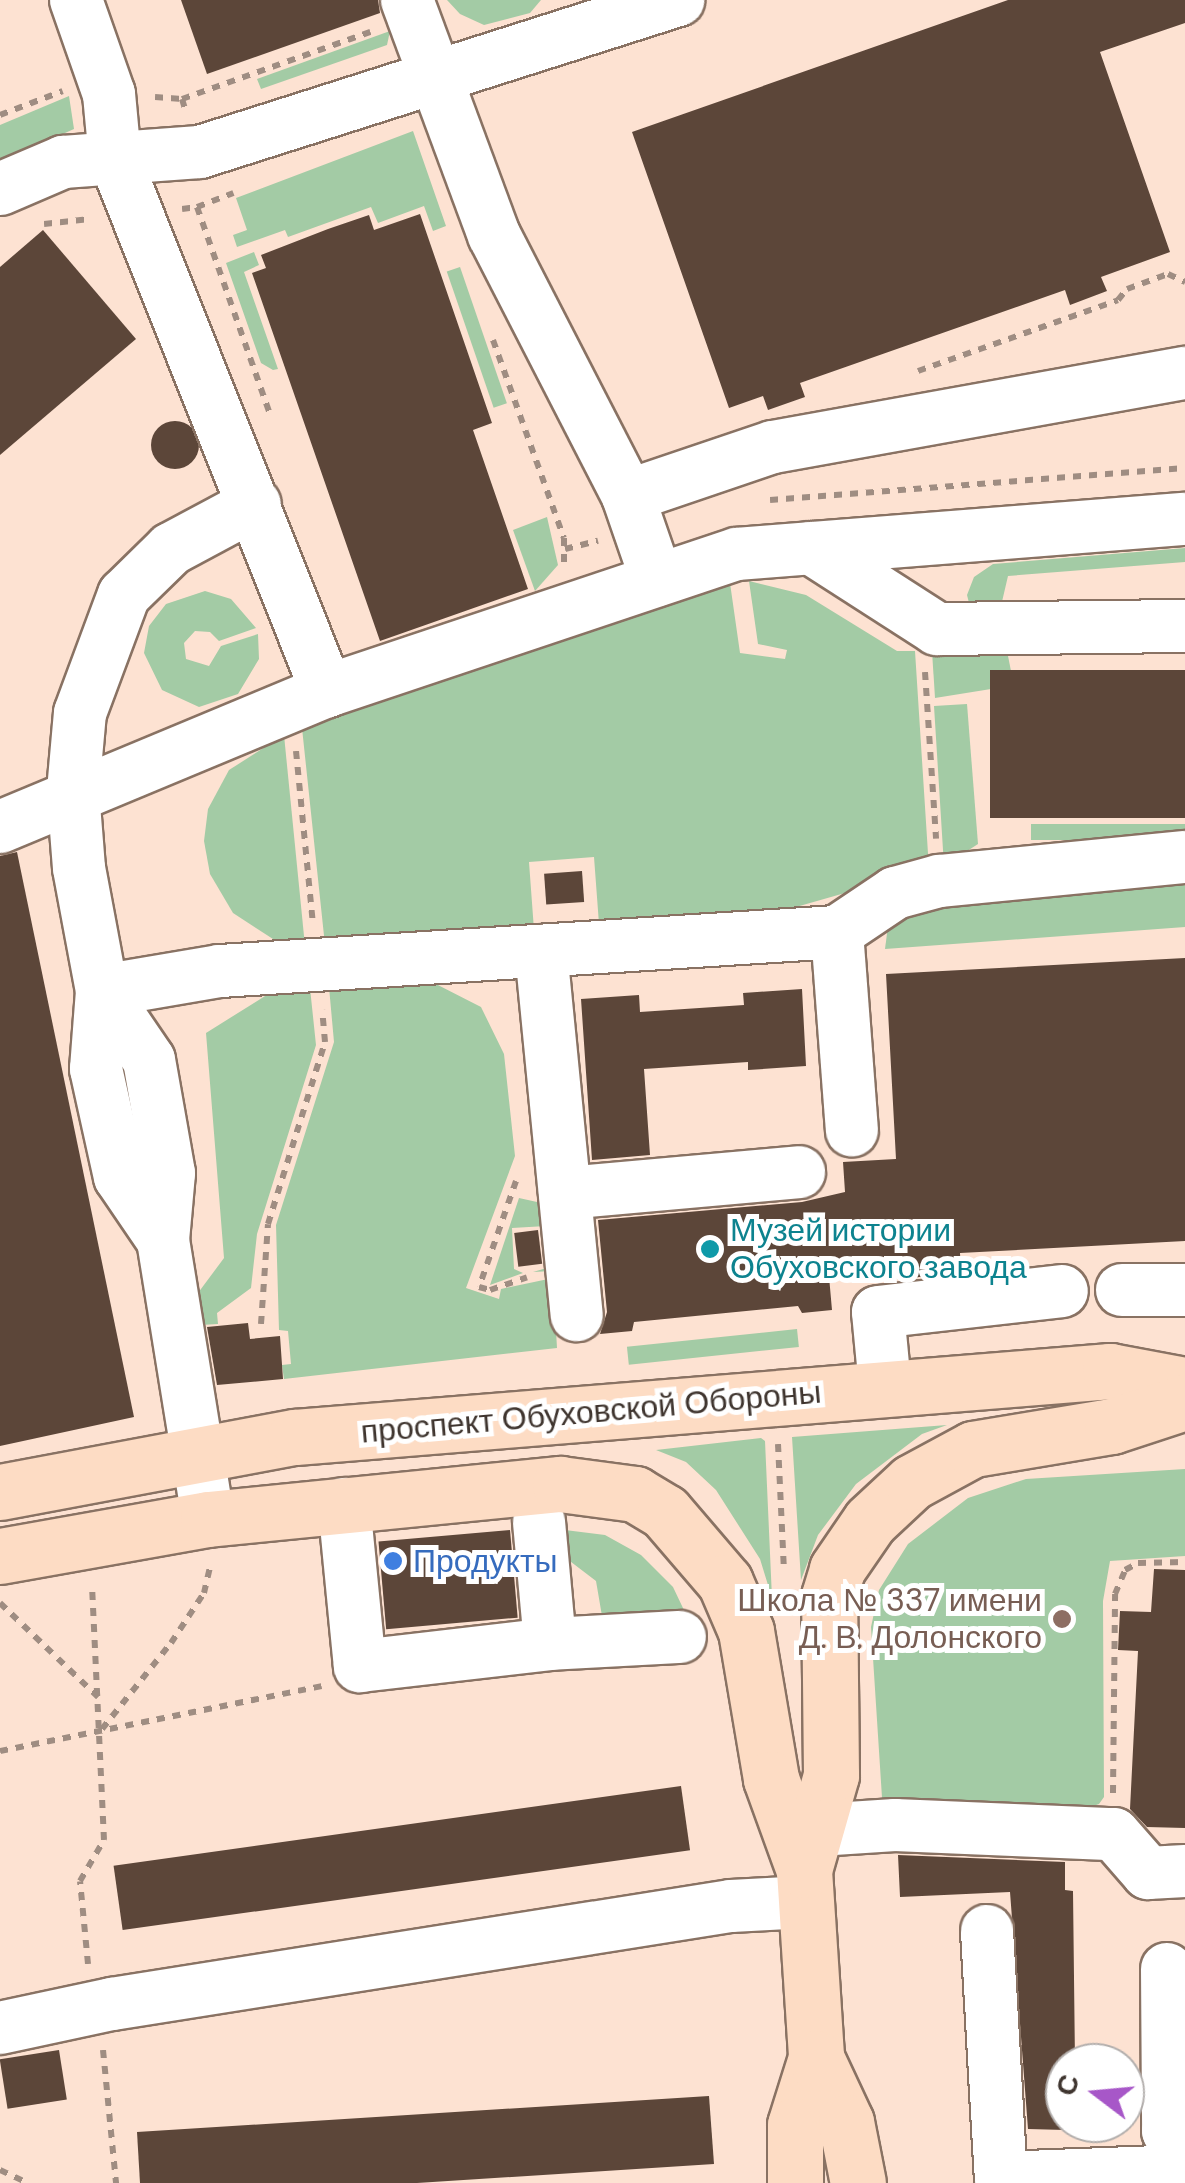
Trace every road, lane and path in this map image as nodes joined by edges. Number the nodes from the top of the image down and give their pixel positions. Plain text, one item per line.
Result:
1 (76, 0) edge
2 (678, 0) edge
3 (410, 8) edge
4 (440, 77) junction
5 (182, 99) dead end
6 (115, 159) junction
7 (0, 189) edge
8 (138, 214) junction
9 (44, 224) dead end
10 (486, 321) dead end
11 (1185, 373) edge
12 (274, 425) dead end
13 (628, 496) junction
14 (255, 504) junction
15 (1185, 519) edge
16 (811, 548) junction
17 (559, 579) dead end
18 (658, 580) junction
19 (1185, 626) edge
20 (327, 690) junction
21 (73, 791) junction
22 (0, 827) edge
23 (1185, 857) edge
24 (837, 932) junction
25 (541, 952) junction
26 (102, 990) junction
27 (852, 1130) dead end
28 (799, 1172) dead end
29 (564, 1182) junction
30 (1122, 1290) dead end
31 (1185, 1290) edge
32 (1062, 1291) dead end
33 (575, 1294) joint
34 (1185, 1385) edge
35 (884, 1386) junction
36 (1185, 1402) edge
37 (778, 1438) dead end
38 (196, 1452) junction
39 (0, 1492) edge
40 (344, 1504) junction
41 (538, 1522) dead end
42 (210, 1542) junction
43 (0, 1556) edge
44 (1185, 1562) edge
45 (92, 1584) dead end
46 (785, 1586) dead end
47 (0, 1603) edge
48 (680, 1637) dead end
49 (550, 1644) junction
50 (360, 1666) junction
51 (99, 1698) junction
52 (102, 1729) junction
53 (0, 1751) edge
54 (1114, 1834) junction
55 (810, 1867) junction
56 (1185, 1871) edge
57 (987, 1932) dead end
58 (1167, 1968) dead end
59 (96, 2006) junction
60 (0, 2028) edge
61 (816, 2058) junction
62 (1185, 2168) edge
63 (0, 2170) edge
64 (28, 2183) edge
65 (116, 2183) edge
66 (795, 2183) edge
67 (858, 2183) edge

1 - 6 street
2 - 4 street
3 - 4 street
3 - 5 path
4 - 6 street
4 - 13 street
6 - 7 street
6 - 8 street
8 - 9 path
8 - 12 path
8 - 14 street
10 - 17 path
11 - 13 street
13 - 18 street
14 - 20 street
14 - 21 street
15 - 16 street
16 - 18 street
16 - 19 street
18 - 20 street
20 - 21 street
21 - 22 street
21 - 26 street
23 - 24 street
24 - 25 street
24 - 27 street
25 - 26 street
25 - 29 street
26 - 38 street
28 - 29 street
29 - 33 street
29 - 33 path
30 - 31 street
32 - 35 street
34 - 35 main road, проспект Обуховской Обороны
35 - 38 main road, проспект Обуховской Обороны
36 - 55 main road
37 - 46 path
38 - 39 main road, проспект Обуховской Обороны
38 - 42 street
40 - 42 main road
40 - 50 street
40 - 55 main road
41 - 49 street
42 - 43 main road
42 - 52 path
44 - 54 path
45 - 51 path
47 - 51 path
48 - 49 street
49 - 50 street
50 - 52 path
51 - 52 path
52 - 53 path
52 - 59 path
54 - 55 street
54 - 56 street
55 - 59 street
55 - 61 main road
57 - 62 street
58 - 62 street
59 - 60 street
59 - 65 path
61 - 66 main road
61 - 67 main road
63 - 64 path

